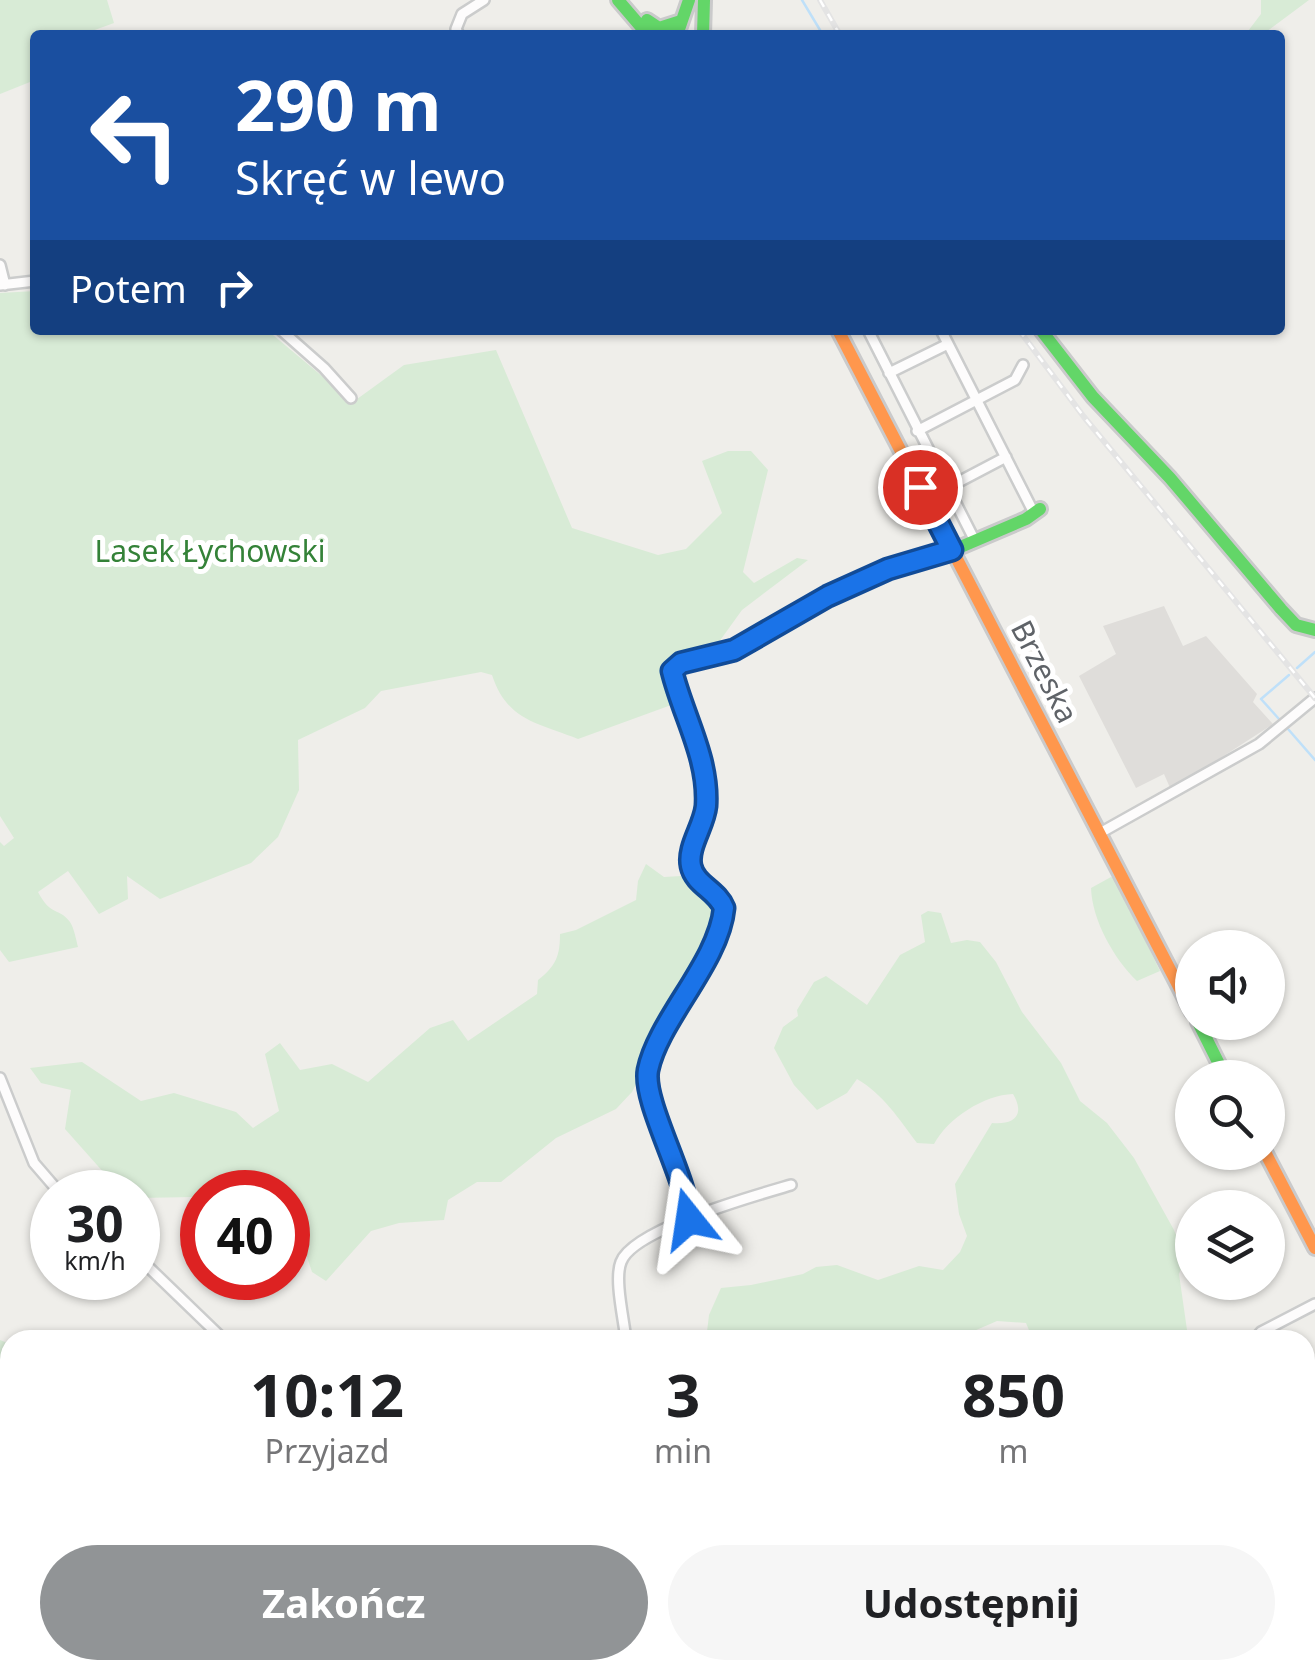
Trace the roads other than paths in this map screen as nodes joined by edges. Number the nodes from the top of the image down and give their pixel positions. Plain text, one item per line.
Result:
1 (484, 0) edge
2 (618, 0) edge
3 (630, 0) edge
4 (689, 0) edge
5 (704, 0) edge
6 (647, 20) junction
7 (679, 28) edge
8 (456, 30) edge
9 (644, 30) edge
10 (656, 30) edge
11 (703, 30) edge
12 (0, 265) edge
13 (30, 282) edge
14 (2, 285) edge
15 (287, 335) edge
16 (841, 335) edge
17 (870, 335) edge
18 (943, 335) edge
19 (1044, 335) edge
20 (948, 344) junction
21 (1023, 365) dead end
22 (889, 374) junction
23 (350, 398) dead end
24 (976, 399) junction
25 (917, 431) junction
26 (1006, 457) junction
27 (947, 488) junction
28 (1037, 511) joint
29 (975, 541) junction
30 (952, 550) junction
31 (1315, 630) edge
32 (1315, 698) edge
33 (1100, 833) junction
34 (1175, 979) edge
35 (0, 1078) edge
36 (40, 1170) edge
37 (1274, 1170) edge
38 (791, 1185) dead end
39 (689, 1219) junction
40 (1315, 1248) edge
41 (160, 1278) edge
42 (1315, 1304) edge
43 (214, 1330) edge
44 (625, 1330) edge
45 (1265, 1330) edge

1 - 8 street
2 - 9 street
3 - 6 street
4 - 7 street
5 - 11 street
6 - 7 street
6 - 10 street
12 - 14 street
13 - 14 street
15 - 23 street
16 - 30 street, Brzeska
17 - 22 street
18 - 20 street
19 - 31 street
20 - 22 street
20 - 24 street
21 - 24 street
22 - 25 street
24 - 25 street
24 - 26 street
25 - 27 street
26 - 27 street
26 - 28 street
27 - 29 street
28 - 29 street
29 - 30 street
30 - 33 street, Brzeska
30 - 39 street
32 - 33 street
33 - 34 street, Brzeska
35 - 36 street
37 - 40 street
38 - 39 street
39 - 44 street
41 - 43 street
42 - 45 street

